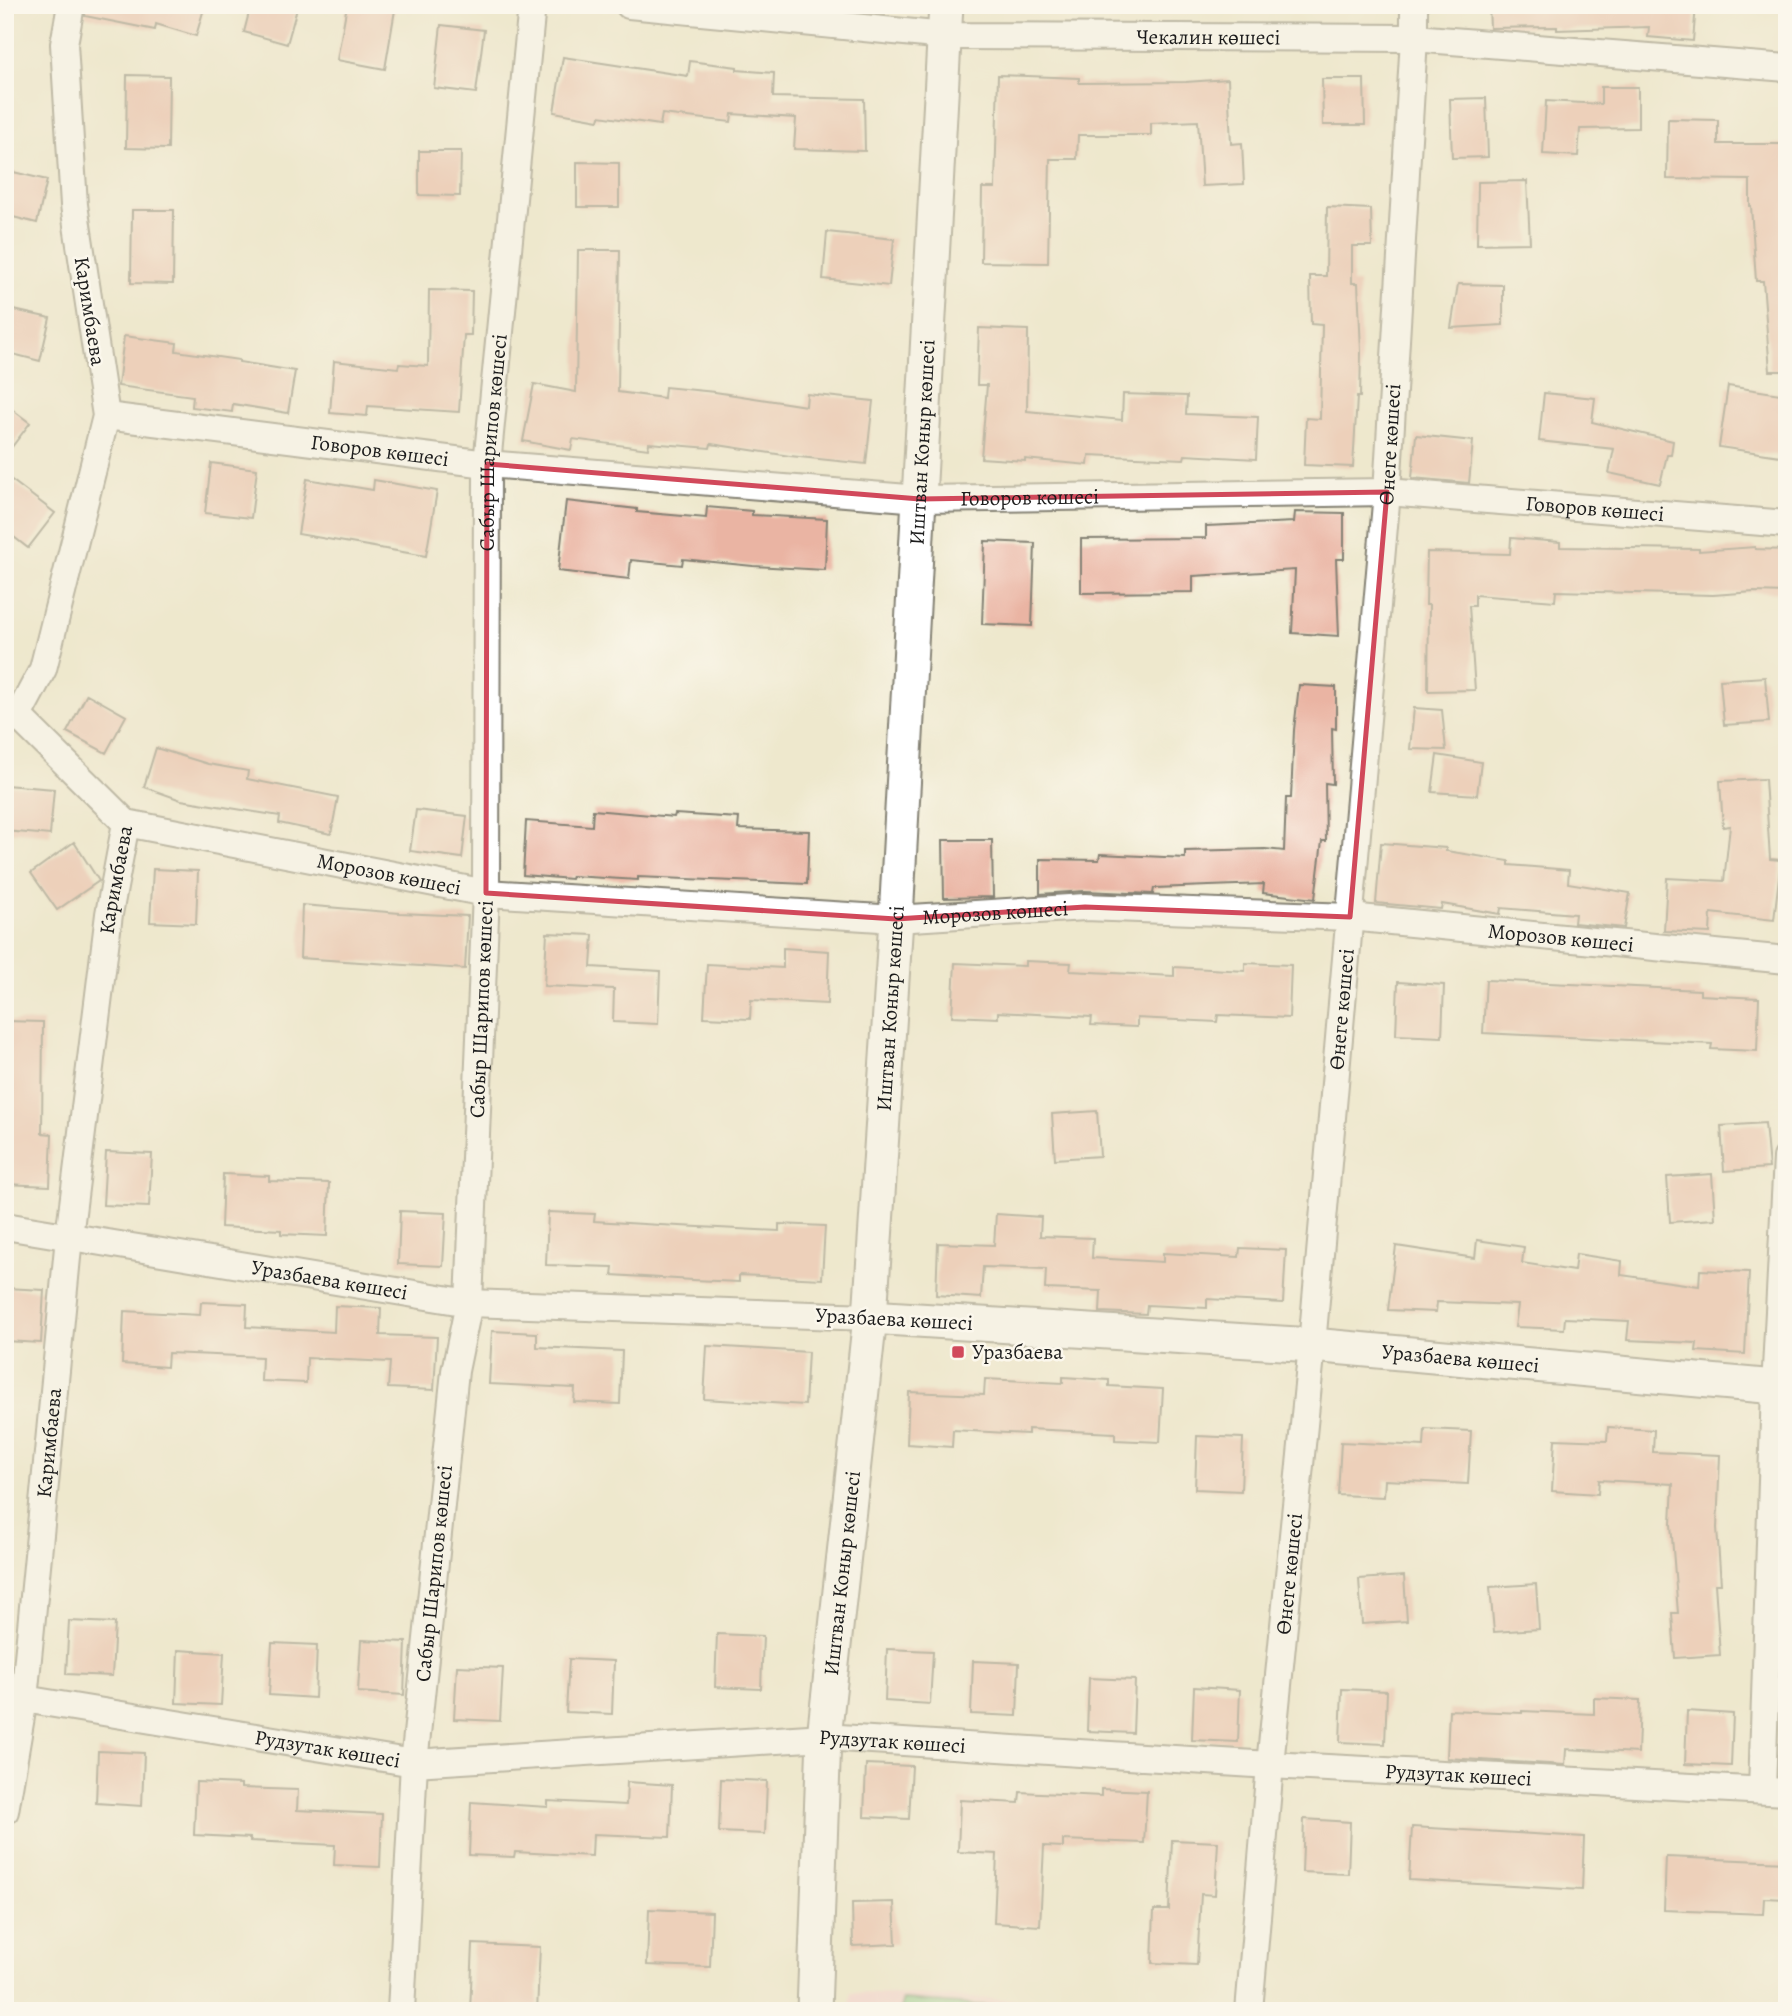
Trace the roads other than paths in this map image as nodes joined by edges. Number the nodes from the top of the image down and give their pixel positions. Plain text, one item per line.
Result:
1 (71, 5) edge
2 (532, 5) edge
3 (629, 5) edge
4 (1415, 5) edge
5 (945, 21) edge
6 (1414, 38) junction
7 (1787, 68) edge
8 (107, 416) junction
9 (487, 464) junction
10 (1387, 492) junction
11 (920, 499) junction
12 (1787, 524) edge
13 (12, 713) edge
14 (126, 823) junction
15 (486, 893) junction
16 (1350, 917) junction
17 (897, 919) junction
18 (1787, 960) edge
19 (1787, 1158) edge
20 (5, 1226) edge
21 (69, 1237) junction
22 (468, 1303) junction
23 (870, 1317) junction
24 (1312, 1345) junction
25 (1781, 1388) edge
26 (15, 1697) edge
27 (824, 1737) junction
28 (414, 1763) junction
29 (1270, 1765) junction
30 (1774, 1791) edge
31 (5, 1811) edge
32 (401, 2011) edge
33 (814, 2011) edge
34 (1249, 2011) edge

1 - 8 street, Каримбаева
2 - 9 street, Сабыр Шарипов көшесі
3 - 5 street, Чекалин көшесі
4 - 6 street, Өнеге көшесі
5 - 6 street, Чекалин көшесі
5 - 11 street, Иштван Коныр көшесі
6 - 7 street, Чекалин көшесі
6 - 10 street, Өнеге көшесі
8 - 9 street, Говоров көшесі
8 - 13 street, Каримбаева
9 - 11 street, Говоров көшесі
9 - 15 street, Сабыр Шарипов көшесі
10 - 11 street, Говоров көшесі
10 - 12 street, Говоров көшесі
10 - 16 street, Өнеге көшесі
11 - 17 street, Иштван Коныр көшесі
13 - 14 street, Каримбаева
14 - 15 street, Морозов көшесі
14 - 21 street, Каримбаева
15 - 17 street, Морозов көшесі
15 - 22 street, Сабыр Шарипов көшесі
16 - 17 street, Морозов көшесі
16 - 18 street, Морозов көшесі
16 - 24 street, Өнеге көшесі
17 - 23 street, Иштван Коныр көшесі
19 - 25 street
20 - 21 street, Уразбаева көшесі
21 - 22 street, Уразбаева көшесі
21 - 26 street, Каримбаева
22 - 23 street, Уразбаева көшесі
22 - 28 street, Сабыр Шарипов көшесі
23 - 24 street, Уразбаева көшесі
23 - 27 street, Иштван Коныр көшесі
24 - 25 street, Уразбаева көшесі
24 - 29 street, Өнеге көшесі
25 - 30 street
26 - 28 street, Рудзутак көшесі
26 - 31 street, Каримбаева
27 - 28 street, Рудзутак көшесі
27 - 29 street, Рудзутак көшесі
27 - 33 street, Иштван Коныр көшесі
28 - 32 street, Сабыр Шарипов көшесі
29 - 30 street, Рудзутак көшесі
29 - 34 street, Өнеге көшесі

